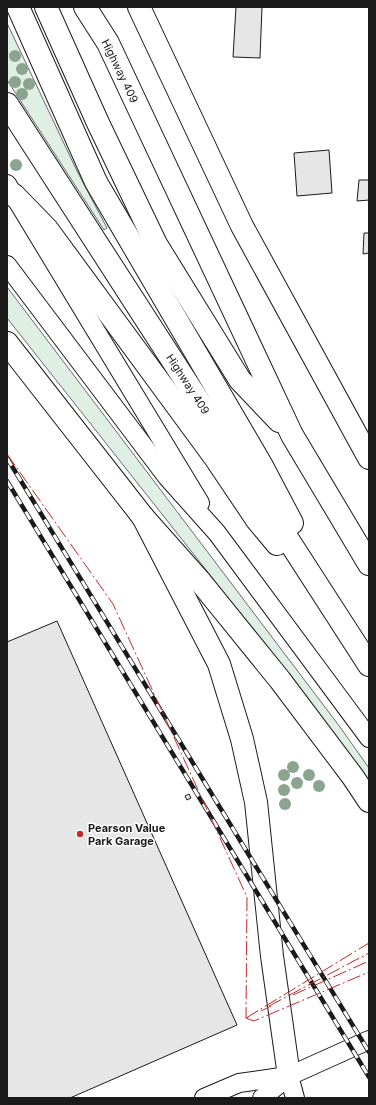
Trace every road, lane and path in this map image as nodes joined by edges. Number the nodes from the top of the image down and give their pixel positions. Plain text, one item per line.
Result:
1 (18, 7) edge
2 (46, 7) edge
3 (85, 7) edge
4 (95, 7) edge
5 (139, 7) edge
6 (149, 7) edge
7 (156, 42) junction
8 (108, 43) junction
9 (7, 104) edge
10 (11, 189) edge
11 (7, 265) edge
12 (7, 343) edge
13 (292, 434) junction
14 (369, 458) edge
15 (143, 517) junction
16 (217, 533) junction
17 (369, 564) edge
18 (304, 565) junction
19 (369, 665) edge
20 (369, 738) edge
21 (369, 801) edge
22 (369, 1040) edge
23 (289, 1076) junction
24 (204, 1098) edge
25 (262, 1098) edge
26 (280, 1098) edge
27 (295, 1098) edge

1 - 18 highway
2 - 13 highway
3 - 8 highway, Highway 409
4 - 8 highway
5 - 7 highway
6 - 7 highway
7 - 14 highway
8 - 13 highway, Highway 409
9 - 18 highway, Highway 409
10 - 16 street
10 - 18 highway
11 - 16 street
12 - 15 highway
13 - 17 highway, Highway 409
15 - 21 highway
15 - 23 highway
16 - 20 street
18 - 19 highway, Highway 409
22 - 23 street
23 - 24 street
23 - 25 street
23 - 26 street
23 - 27 street

